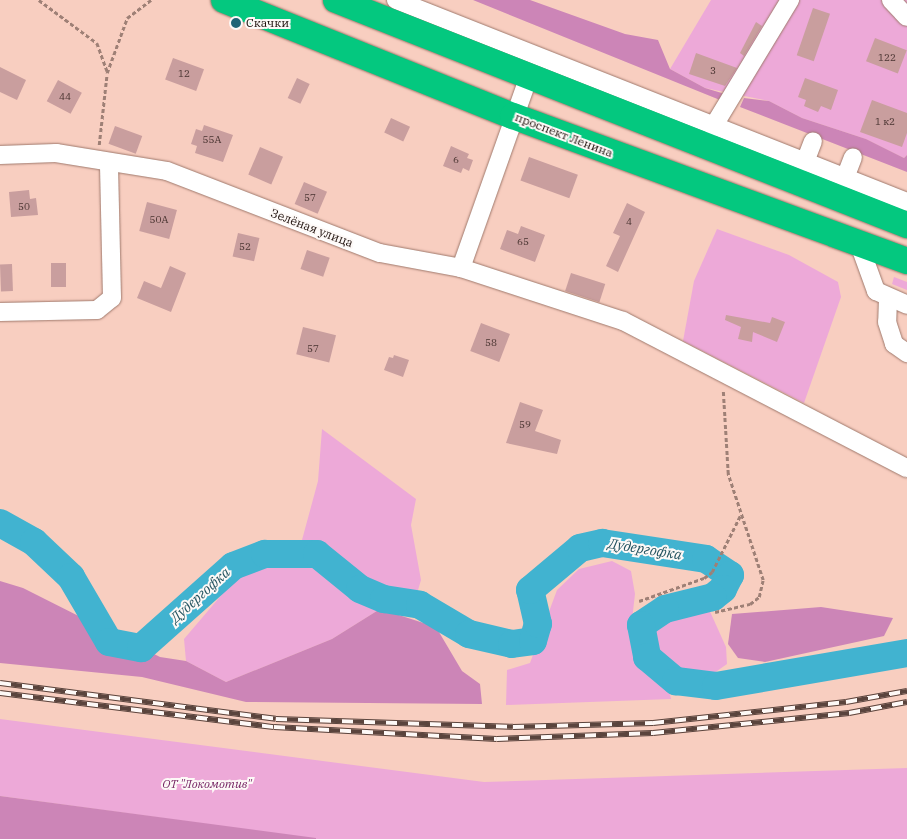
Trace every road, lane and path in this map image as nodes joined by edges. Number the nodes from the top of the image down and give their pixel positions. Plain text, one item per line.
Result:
1 (39, 0) edge
2 (151, 0) edge
3 (224, 0) edge
4 (336, 0) edge
5 (396, 0) edge
6 (790, 0) edge
7 (891, 0) edge
8 (416, 4) edge
9 (907, 17) edge
10 (107, 73) junction
11 (530, 76) junction
12 (514, 116) junction
13 (712, 127) junction
14 (813, 141) dead end
15 (0, 155) edge
16 (853, 157) dead end
17 (103, 162) junction
18 (805, 162) junction
19 (846, 178) junction
20 (907, 202) edge
21 (907, 225) edge
22 (859, 244) junction
23 (907, 261) edge
24 (461, 268) junction
25 (888, 298) junction
26 (907, 305) edge
27 (0, 312) edge
28 (907, 353) edge
29 (723, 372) junction
30 (907, 468) edge
31 (740, 516) junction
32 (639, 602) dead end
33 (715, 612) dead end

1 - 10 path
2 - 10 path
3 - 12 highway, проспект Ленина
4 - 11 highway
5 - 8 street
6 - 13 street
7 - 9 street
8 - 13 street
10 - 17 path
11 - 12 street
11 - 21 highway
12 - 22 highway, проспект Ленина
12 - 24 street
13 - 18 street
14 - 18 street
15 - 17 street, Зелёная улица
16 - 19 street
17 - 24 street, Зелёная улица
17 - 27 street
18 - 19 street
19 - 20 street
22 - 23 highway, проспект Ленина
22 - 25 street
24 - 29 street, Зелёная улица
25 - 26 street
25 - 28 street
29 - 30 street, Зелёная улица
29 - 31 path
31 - 32 path
31 - 33 path

